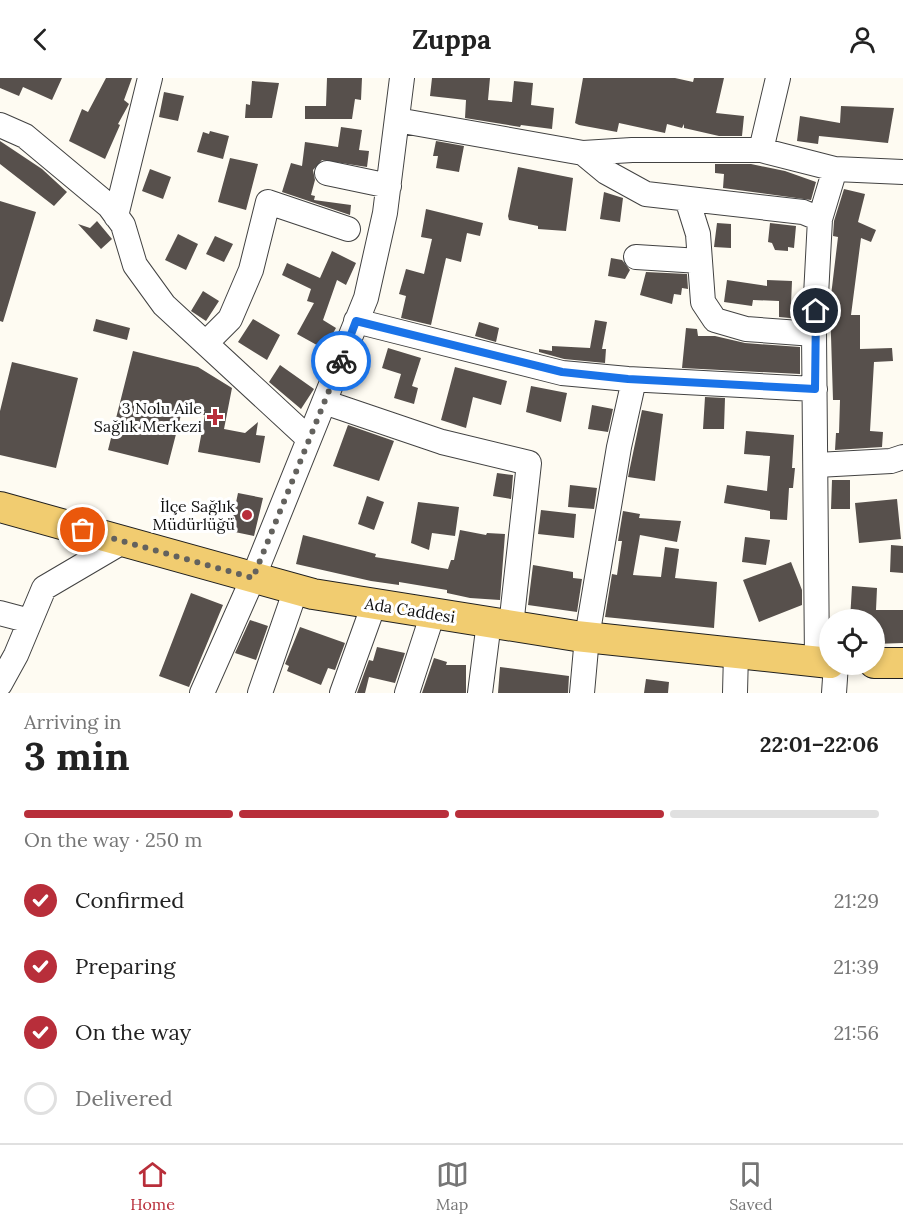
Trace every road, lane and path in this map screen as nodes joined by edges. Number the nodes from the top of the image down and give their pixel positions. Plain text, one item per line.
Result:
1 (150, 78) edge
2 (402, 78) edge
3 (778, 78) edge
4 (396, 120) junction
5 (0, 125) edge
6 (761, 150) junction
7 (583, 153) junction
8 (835, 169) junction
9 (903, 172) edge
10 (327, 173) dead end
11 (389, 186) junction
12 (687, 199) junction
13 (116, 216) junction
14 (820, 219) junction
15 (348, 229) dead end
16 (636, 257) dead end
17 (700, 261) junction
18 (356, 321) junction
19 (814, 334) junction
20 (207, 342) junction
21 (634, 380) junction
22 (815, 389) junction
23 (324, 402) junction
24 (309, 439) junction
25 (903, 457) edge
26 (817, 465) junction
27 (0, 507) edge
28 (124, 542) junction
29 (253, 578) junction
30 (296, 589) junction
31 (374, 604) junction
32 (825, 609) edge
33 (0, 613) edge
34 (433, 613) junction
35 (30, 621) junction
36 (500, 624) junction
37 (586, 637) junction
38 (736, 653) junction
39 (819, 662) edge
40 (885, 663) edge
41 (903, 663) edge
42 (830, 675) edge
43 (0, 684) edge
44 (202, 693) edge
45 (260, 693) edge
46 (342, 693) edge
47 (406, 693) edge
48 (480, 693) edge
49 (582, 693) edge
50 (735, 693) edge
51 (834, 693) edge

1 - 13 street
2 - 4 street
3 - 6 street
4 - 7 street
4 - 11 street
5 - 13 street
6 - 7 street
6 - 8 street
7 - 12 street
8 - 9 street
8 - 14 street
10 - 11 street
11 - 18 street
12 - 14 street
12 - 17 street
13 - 20 street
14 - 19 street
15 - 20 street
16 - 17 street
17 - 19 street
18 - 21 street
18 - 23 street
19 - 22 street
20 - 24 street
21 - 22 street
21 - 37 street
22 - 26 street
23 - 24 street
23 - 36 street
24 - 29 street
25 - 26 street
26 - 32 street
27 - 28 main road, Ada Caddesi
28 - 29 main road, Ada Caddesi
28 - 35 street
29 - 30 main road, Ada Caddesi
29 - 44 street
30 - 31 main road, Ada Caddesi
30 - 45 street
31 - 34 main road, Ada Caddesi
31 - 46 street
33 - 35 street
34 - 36 main road, Ada Caddesi
34 - 47 street
35 - 43 street
36 - 37 main road, Ada Caddesi
36 - 48 street
37 - 38 main road, Ada Caddesi
37 - 49 street
38 - 39 main road, Ada Caddesi
38 - 50 street
40 - 41 main road
42 - 51 street

